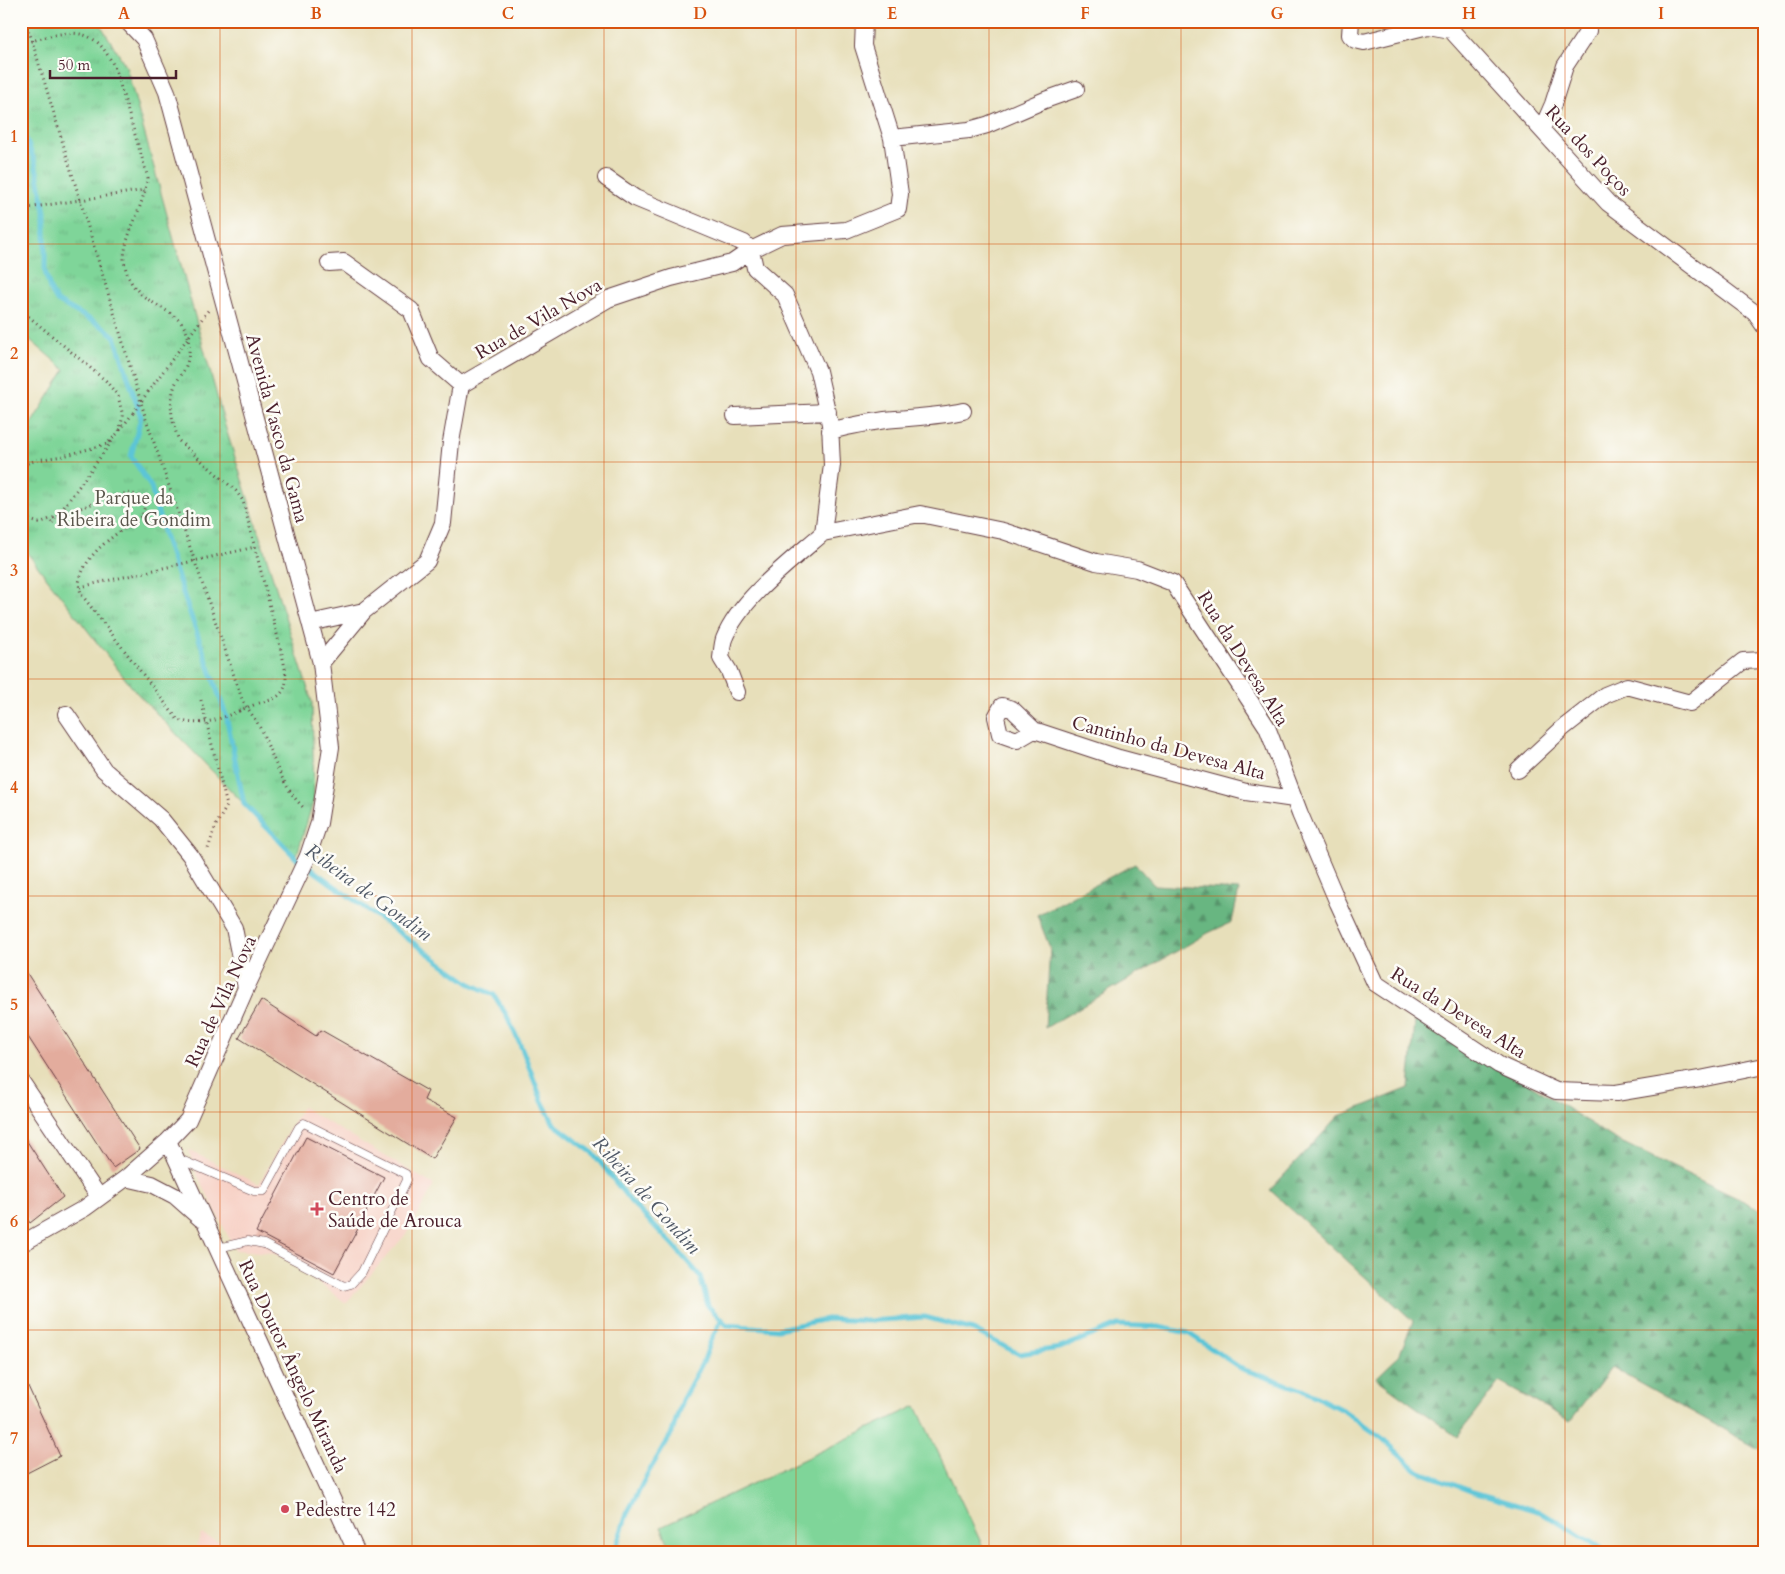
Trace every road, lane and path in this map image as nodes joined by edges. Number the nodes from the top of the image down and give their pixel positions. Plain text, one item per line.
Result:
1 (26, 21) edge
2 (127, 21) edge
3 (864, 21) edge
4 (1351, 21) edge
5 (1452, 25) edge
6 (1588, 31) dead end
7 (31, 41) junction
8 (21, 44) edge
9 (1076, 89) dead end
10 (1542, 129) junction
11 (892, 138) junction
12 (606, 178) dead end
13 (145, 190) junction
14 (80, 200) junction
15 (21, 209) edge
16 (750, 250) junction
17 (329, 263) dead end
18 (220, 293) junction
19 (21, 310) edge
20 (1764, 326) edge
21 (188, 338) junction
22 (462, 385) junction
23 (963, 411) dead end
24 (828, 412) junction
25 (735, 416) dead end
26 (830, 431) junction
27 (21, 468) edge
28 (21, 515) edge
29 (52, 523) dead end
30 (823, 533) junction
31 (255, 546) junction
32 (194, 560) junction
33 (80, 587) junction
34 (364, 611) junction
35 (310, 623) junction
36 (1764, 660) edge
37 (321, 663) junction
38 (737, 692) dead end
39 (201, 700) dead end
40 (66, 714) dead end
41 (206, 722) junction
42 (1034, 730) dead end
43 (1518, 770) dead end
44 (1294, 799) junction
45 (319, 823) junction
46 (308, 856) joint
47 (201, 872) junction
48 (246, 988) junction
49 (1764, 1066) edge
50 (21, 1081) edge
51 (168, 1141) junction
52 (176, 1157) junction
53 (126, 1178) junction
54 (99, 1197) junction
55 (206, 1223) junction
56 (21, 1244) edge
57 (218, 1248) junction
58 (358, 1553) edge

1 - 7 path
2 - 18 street, Avenida Vasco da Gama
3 - 11 street, Rua de Vila Nova
4 - 5 street
5 - 10 street, Rua dos Poços
6 - 10 street
7 - 8 path
7 - 13 path
7 - 14 path
9 - 11 street
10 - 20 street, Rua dos Poços
11 - 16 street, Rua de Vila Nova
12 - 16 street
13 - 14 path
13 - 21 path
14 - 15 path
14 - 32 path
16 - 22 street, Rua de Vila Nova
16 - 24 street
17 - 22 street
18 - 21 path
18 - 35 street, Avenida Vasco da Gama
19 - 27 path
21 - 29 path, bridge
21 - 31 path
22 - 34 street
23 - 26 street
24 - 25 street
24 - 26 street
26 - 30 street
28 - 33 path
30 - 38 street
30 - 44 street, Rua da Devesa Alta
31 - 32 path
31 - 41 path, bridge
32 - 33 path
32 - 45 path
33 - 41 path
34 - 35 street
34 - 37 street
35 - 37 street, Avenida Vasco da Gama
36 - 43 street
37 - 45 street, Avenida Vasco da Gama
39 - 41 path
40 - 47 street
41 - 47 path
42 - 44 street, Cantinho da Devesa Alta
44 - 49 street, Rua da Devesa Alta
45 - 46 street, Avenida Vasco da Gama
46 - 48 street, Rua de Vila Nova
47 - 48 street
48 - 51 street, Rua de Vila Nova
50 - 54 street
51 - 52 street, Rua Doutor Ângelo Miranda
51 - 53 street, Rua de Vila Nova
52 - 55 street, Rua Doutor Ângelo Miranda
52 - 57 lane
53 - 54 street, Rua de Vila Nova
53 - 55 street, Rua Doutor Ângelo Miranda
54 - 56 street, Rua de Vila Nova
55 - 57 street, Rua Doutor Ângelo Miranda
57 - 58 street, Rua Doutor Ângelo Miranda

